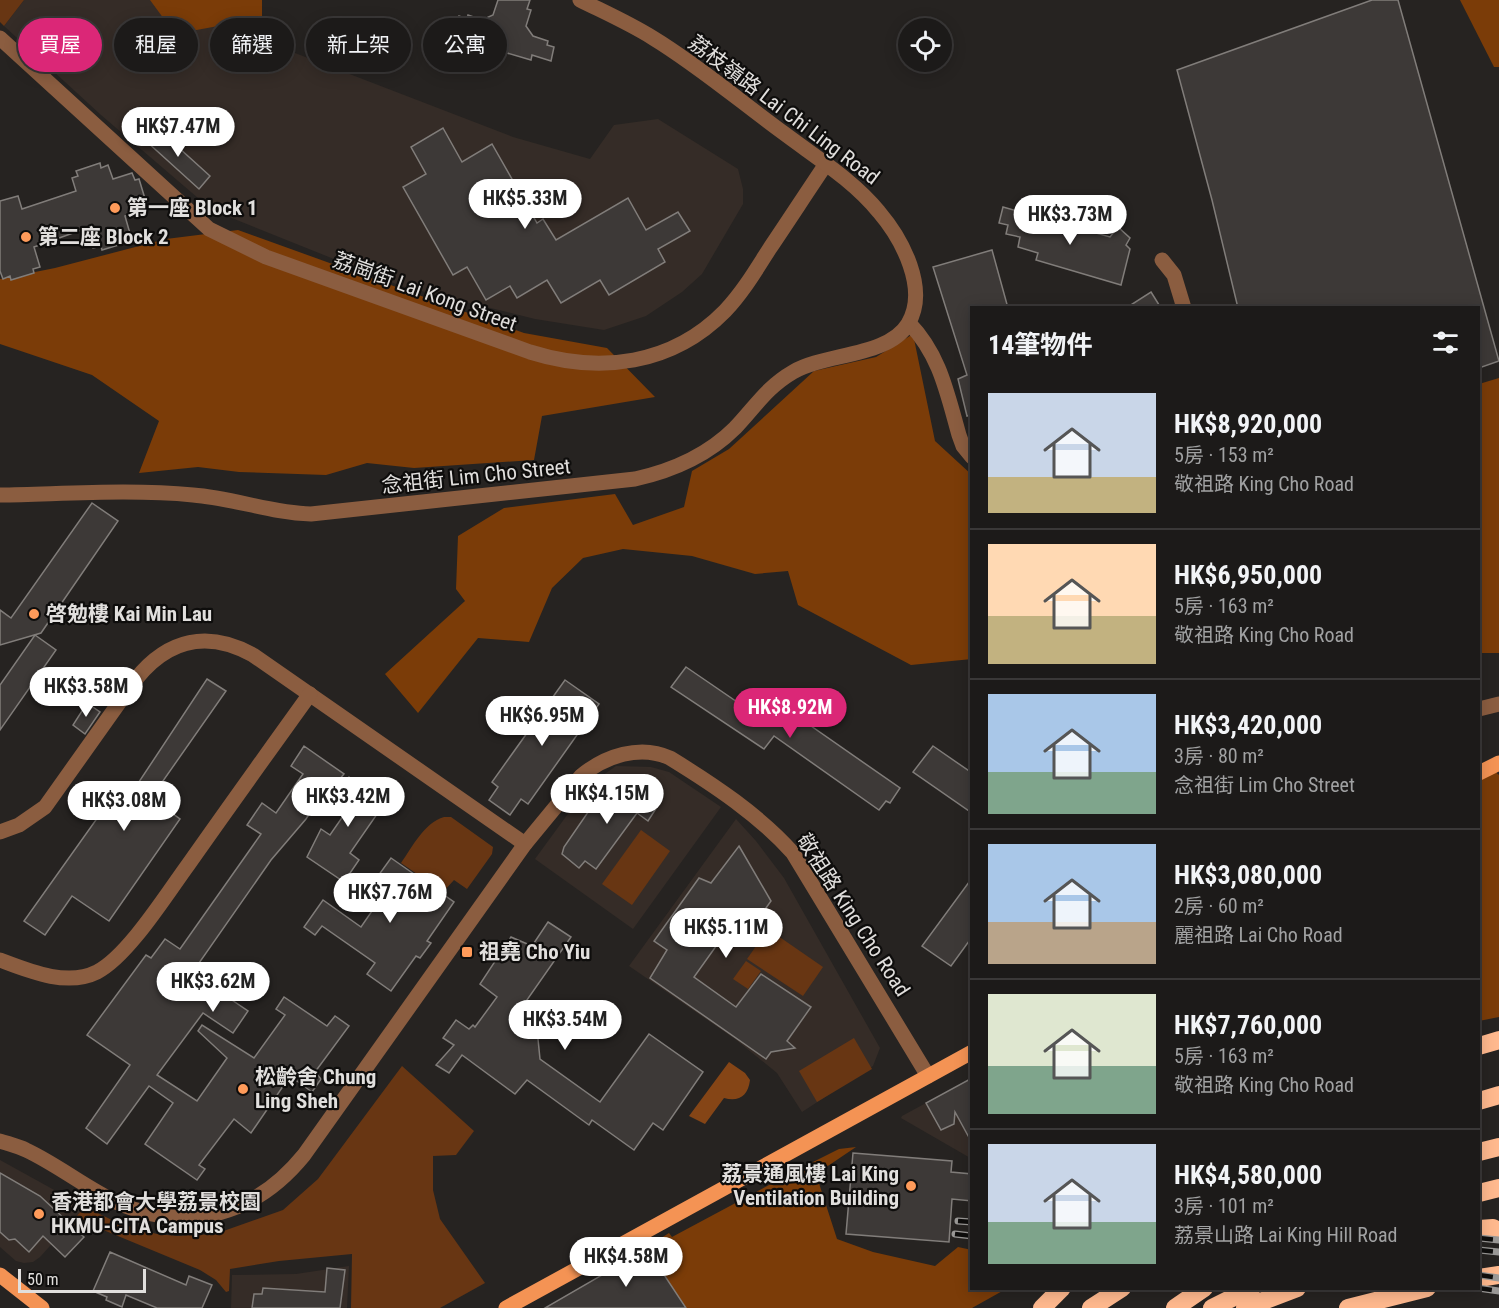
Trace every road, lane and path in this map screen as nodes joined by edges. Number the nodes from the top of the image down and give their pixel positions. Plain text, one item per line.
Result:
1 (580, 0) edge
2 (0, 38) edge
3 (826, 164) junction
4 (1162, 260) dead end
5 (1184, 306) edge
6 (909, 323) junction
7 (970, 455) edge
8 (0, 495) edge
9 (310, 694) junction
10 (1499, 704) edge
11 (1480, 709) edge
12 (1499, 763) edge
13 (1480, 772) edge
14 (0, 832) edge
15 (525, 844) junction
16 (0, 960) edge
17 (1499, 1040) edge
18 (1480, 1046) edge
19 (970, 1053) edge
20 (928, 1076) junction
21 (1499, 1095) edge
22 (1480, 1101) edge
23 (0, 1141) edge
24 (1499, 1147) edge
25 (1480, 1152) edge
26 (1499, 1188) edge
27 (1480, 1193) edge
28 (1480, 1229) edge
29 (1499, 1231) edge
30 (0, 1275) edge
31 (1499, 1275) edge
32 (1480, 1278) edge
33 (1060, 1290) edge
34 (1119, 1290) edge
35 (1201, 1290) edge
36 (1248, 1290) edge
37 (1292, 1290) edge
38 (1419, 1290) edge
39 (42, 1308) edge
40 (506, 1308) edge
41 (1042, 1308) edge
42 (1091, 1308) edge
43 (1175, 1308) edge
44 (1212, 1308) edge
45 (1245, 1308) edge
46 (1348, 1308) edge

1 - 3 street, 荔枝嶺路 Lai Chi Ling Road
2 - 3 street, 荔崗街 Lai Kong Street
3 - 6 street, 荔枝嶺路 Lai Chi Ling Road
4 - 5 street
6 - 7 street
6 - 8 street, 念祖街 Lim Cho Street
9 - 14 street
9 - 15 street
9 - 16 street
10 - 11 street
12 - 13 main road
15 - 20 street, 敬祖路 King Cho Road
15 - 23 street, 敬祖路 King Cho Road
17 - 18 highway
19 - 20 main road
20 - 40 main road
21 - 22 highway
24 - 25 highway
26 - 27 highway
28 - 29 highway
30 - 39 main road
31 - 32 highway
33 - 41 highway
34 - 42 highway
35 - 43 highway
36 - 44 highway
37 - 45 highway
38 - 46 highway

